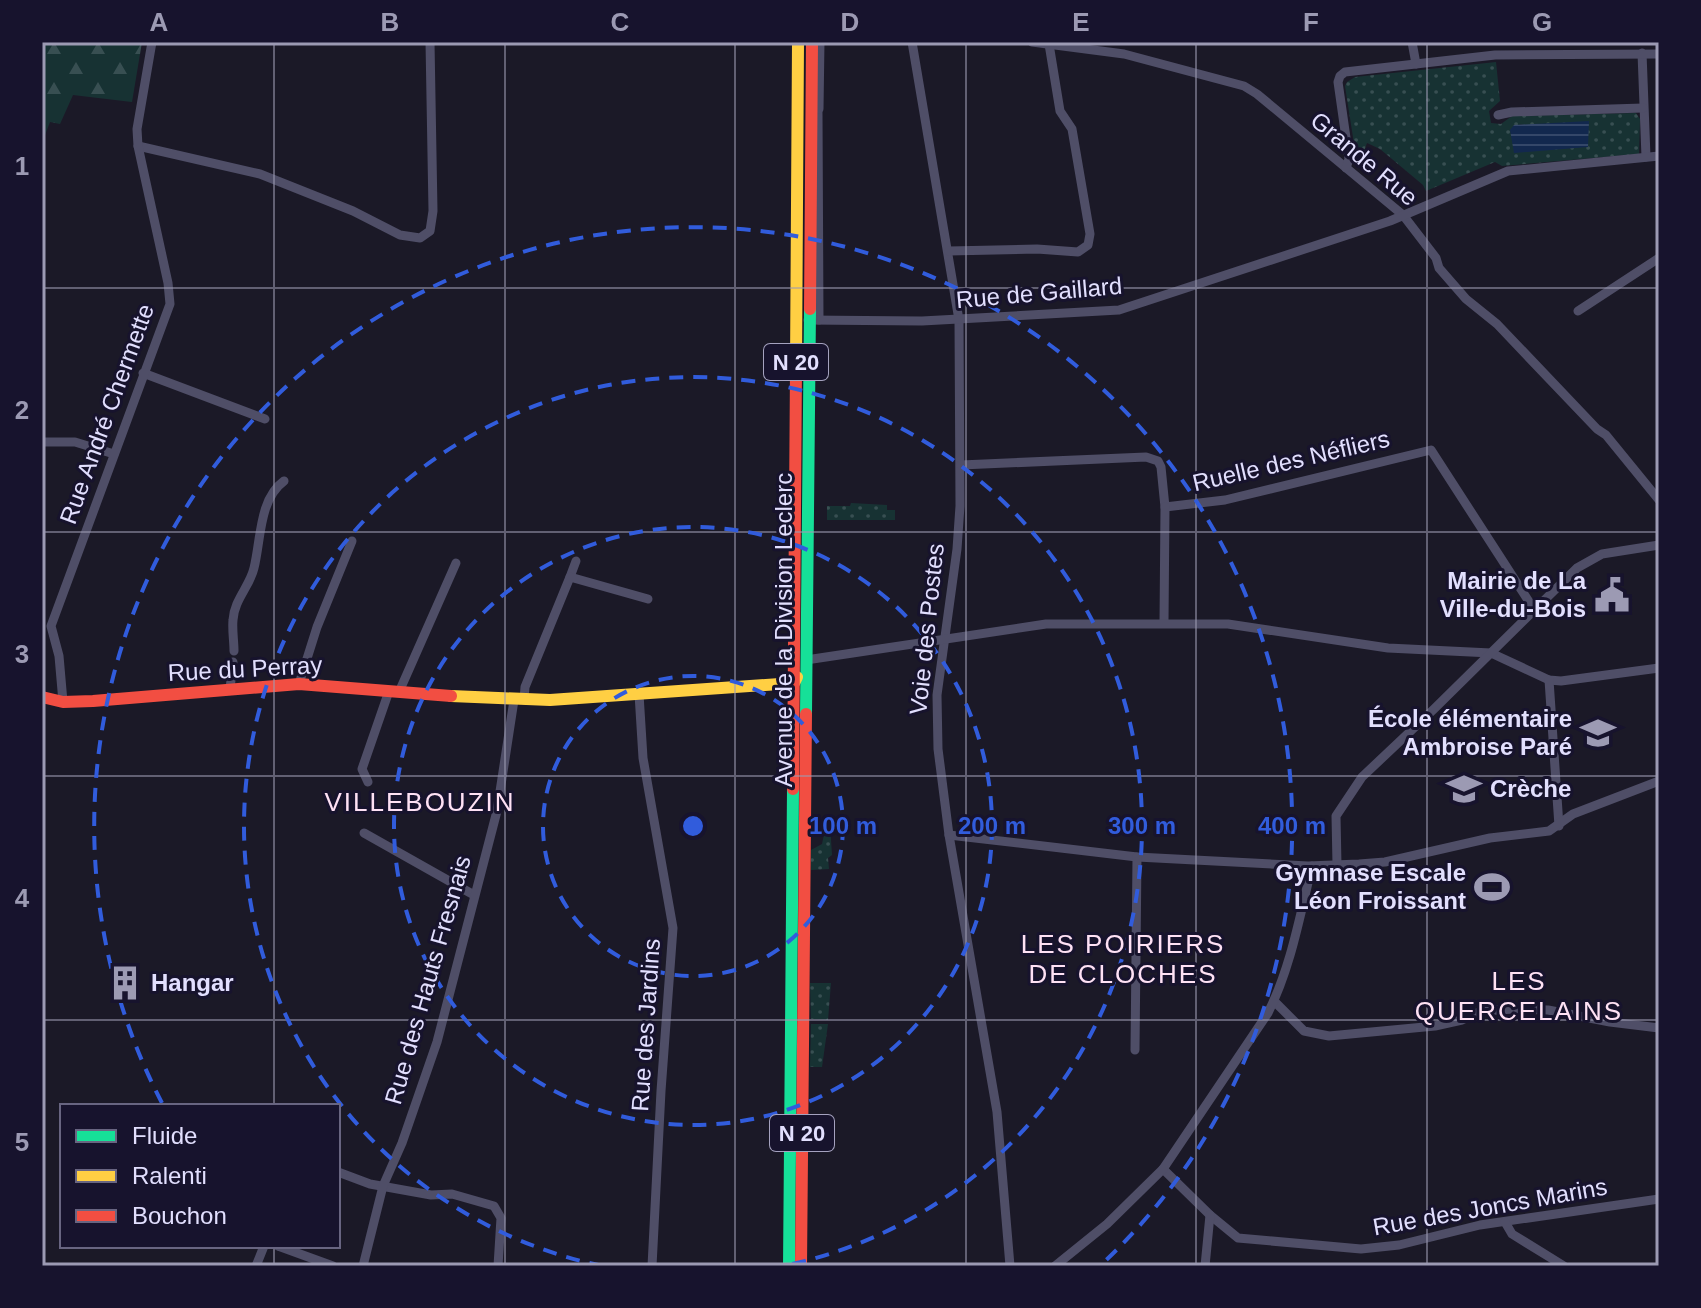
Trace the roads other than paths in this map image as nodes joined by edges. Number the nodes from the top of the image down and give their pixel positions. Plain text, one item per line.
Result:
1 (152, 42) edge
2 (430, 42) edge
3 (798, 42) edge
4 (812, 42) edge
5 (820, 42) edge
6 (912, 42) edge
7 (1032, 42) edge
8 (1412, 42) edge
9 (1049, 44) edge
10 (1642, 53) junction
11 (1659, 54) edge
12 (1416, 64) junction
13 (812, 87) junction
14 (1643, 108) junction
15 (818, 113) junction
16 (1498, 115) dead end
17 (138, 146) junction
18 (1659, 156) edge
19 (1646, 157) junction
20 (1346, 168) junction
21 (1403, 215) junction
22 (949, 251) junction
23 (1659, 258) edge
24 (1578, 311) dead end
25 (814, 320) junction
26 (959, 320) junction
27 (143, 373) junction
28 (265, 419) dead end
29 (42, 442) edge
30 (114, 454) junction
31 (961, 465) junction
32 (284, 481) dead end
33 (1659, 500) edge
34 (1165, 507) junction
35 (352, 541) dead end
36 (1659, 545) edge
37 (576, 561) dead end
38 (456, 563) dead end
39 (570, 577) junction
40 (648, 599) dead end
41 (1535, 611) junction
42 (1164, 623) junction
43 (46, 625) edge
44 (946, 638) junction
45 (1471, 651) junction
46 (1491, 653) junction
47 (806, 660) junction
48 (1477, 666) junction
49 (1659, 668) edge
50 (1549, 680) junction
51 (794, 683) junction
52 (299, 684) junction
53 (230, 689) junction
54 (394, 691) junction
55 (639, 694) junction
56 (42, 697) edge
57 (514, 700) junction
58 (63, 702) junction
59 (1659, 781) edge
60 (368, 782) dead end
61 (1559, 826) junction
62 (364, 833) dead end
63 (949, 835) junction
64 (1137, 857) junction
65 (1337, 865) junction
66 (1312, 866) junction
67 (474, 895) junction
68 (1274, 1001) junction
69 (1659, 1028) edge
70 (1135, 1050) dead end
71 (1163, 1169) junction
72 (340, 1173) edge
73 (383, 1186) junction
74 (1659, 1199) edge
75 (1210, 1215) junction
76 (1505, 1222) junction
77 (284, 1248) edge
78 (333, 1266) edge
79 (363, 1266) edge
80 (498, 1266) edge
81 (652, 1266) edge
82 (789, 1266) edge
83 (801, 1266) edge
84 (1010, 1266) edge
85 (1055, 1266) edge
86 (1205, 1266) edge
87 (1564, 1266) edge

1 - 17 street, Rue André Chermette
2 - 17 street
3 - 51 main road, Avenue de la Division Leclerc / N 20
4 - 13 main road, Avenue de la Division Leclerc / N 20
5 - 15 street
6 - 22 street, Voie des Postes
7 - 9 street, Grande Rue
8 - 12 street
9 - 20 street, Grande Rue
9 - 22 street
10 - 11 street
10 - 12 street
10 - 14 street
12 - 20 street
13 - 15 street
13 - 25 main road, Avenue de la Division Leclerc / N 20
14 - 16 street
14 - 19 street
15 - 25 street
17 - 27 street, Rue André Chermette
18 - 19 street, Rue de Gaillard
19 - 21 street, Rue de Gaillard
20 - 21 street, Grande Rue
21 - 26 street, Rue de Gaillard
21 - 33 street, Grande Rue
22 - 26 street, Voie des Postes
23 - 24 street
25 - 26 street, Rue de Gaillard
25 - 47 main road, Avenue de la Division Leclerc / N 20
26 - 31 street, Voie des Postes
27 - 28 street
27 - 30 street, Rue André Chermette
29 - 30 street
30 - 43 street, Rue André Chermette
31 - 34 street, Ruelle des Néfliers
31 - 44 street, Voie des Postes
32 - 53 street
34 - 41 street, Ruelle des Néfliers
34 - 42 street
35 - 52 street
36 - 41 street
37 - 39 street, Rue des Hauts Fresnais
38 - 54 street
39 - 40 street
39 - 57 street, Rue des Hauts Fresnais
41 - 46 street
42 - 44 street
42 - 45 street
43 - 58 street, Rue André Chermette
44 - 47 street
44 - 63 street, Voie des Postes
45 - 46 street
45 - 48 street
46 - 48 street
46 - 50 street
47 - 51 main road
47 - 83 main road, Avenue de la Division Leclerc / N 20
48 - 65 street
49 - 50 street
50 - 61 street
51 - 55 main road, Rue du Perray
51 - 82 main road, Avenue de la Division Leclerc / N 20
52 - 53 main road, Rue du Perray
52 - 54 main road, Rue du Perray
53 - 58 main road, Rue du Perray
54 - 57 main road, Rue du Perray
54 - 60 street
55 - 57 main road, Rue du Perray
55 - 81 street, Rue des Jardins
56 - 58 main road, Rue du Perray
57 - 67 street, Rue des Hauts Fresnais
59 - 61 street
61 - 65 street
62 - 67 street
63 - 64 street
63 - 84 street, Voie des Postes
64 - 66 street
64 - 70 street
65 - 66 street
66 - 68 street
67 - 73 street, Rue des Hauts Fresnais
68 - 69 street
68 - 71 street
71 - 75 street, Rue des Joncs Marins
71 - 85 street
72 - 73 street
73 - 79 street, Rue des Hauts Fresnais
73 - 80 street
74 - 76 street, Rue des Joncs Marins
75 - 76 street, Rue des Joncs Marins
75 - 86 street
76 - 87 street
77 - 78 street

